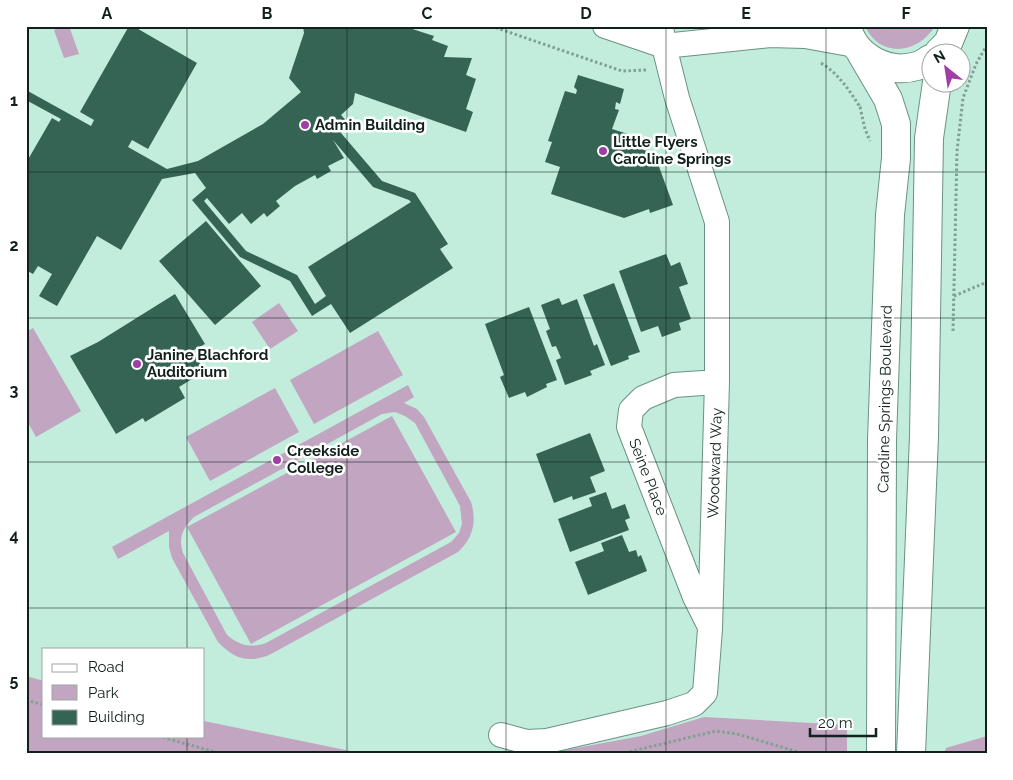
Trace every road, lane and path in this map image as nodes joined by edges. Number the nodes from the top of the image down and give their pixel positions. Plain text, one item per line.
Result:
1 (638, 26) edge
2 (610, 28) edge
3 (663, 36) edge
4 (854, 41) edge
5 (987, 44) edge
6 (920, 64) edge
7 (936, 92) edge
8 (963, 98) dead end
9 (987, 282) edge
10 (954, 296) dead end
11 (718, 382) junction
12 (710, 629) junction
13 (26, 700) edge
14 (42, 704) edge
15 (501, 735) dead end
16 (165, 738) edge
17 (222, 754) edge
18 (620, 754) edge
19 (805, 754) edge
20 (881, 754) edge
21 (911, 754) edge

1 - 2 street
2 - 3 street
3 - 4 street
3 - 11 street, Woodward Way
4 - 6 main road
4 - 20 main road, Caroline Springs Boulevard
5 - 8 path
7 - 21 main road
9 - 10 path
11 - 12 street, Woodward Way
11 - 12 street, Seine Place
12 - 15 street, Woodward Way
13 - 14 path
16 - 17 path
18 - 19 path

